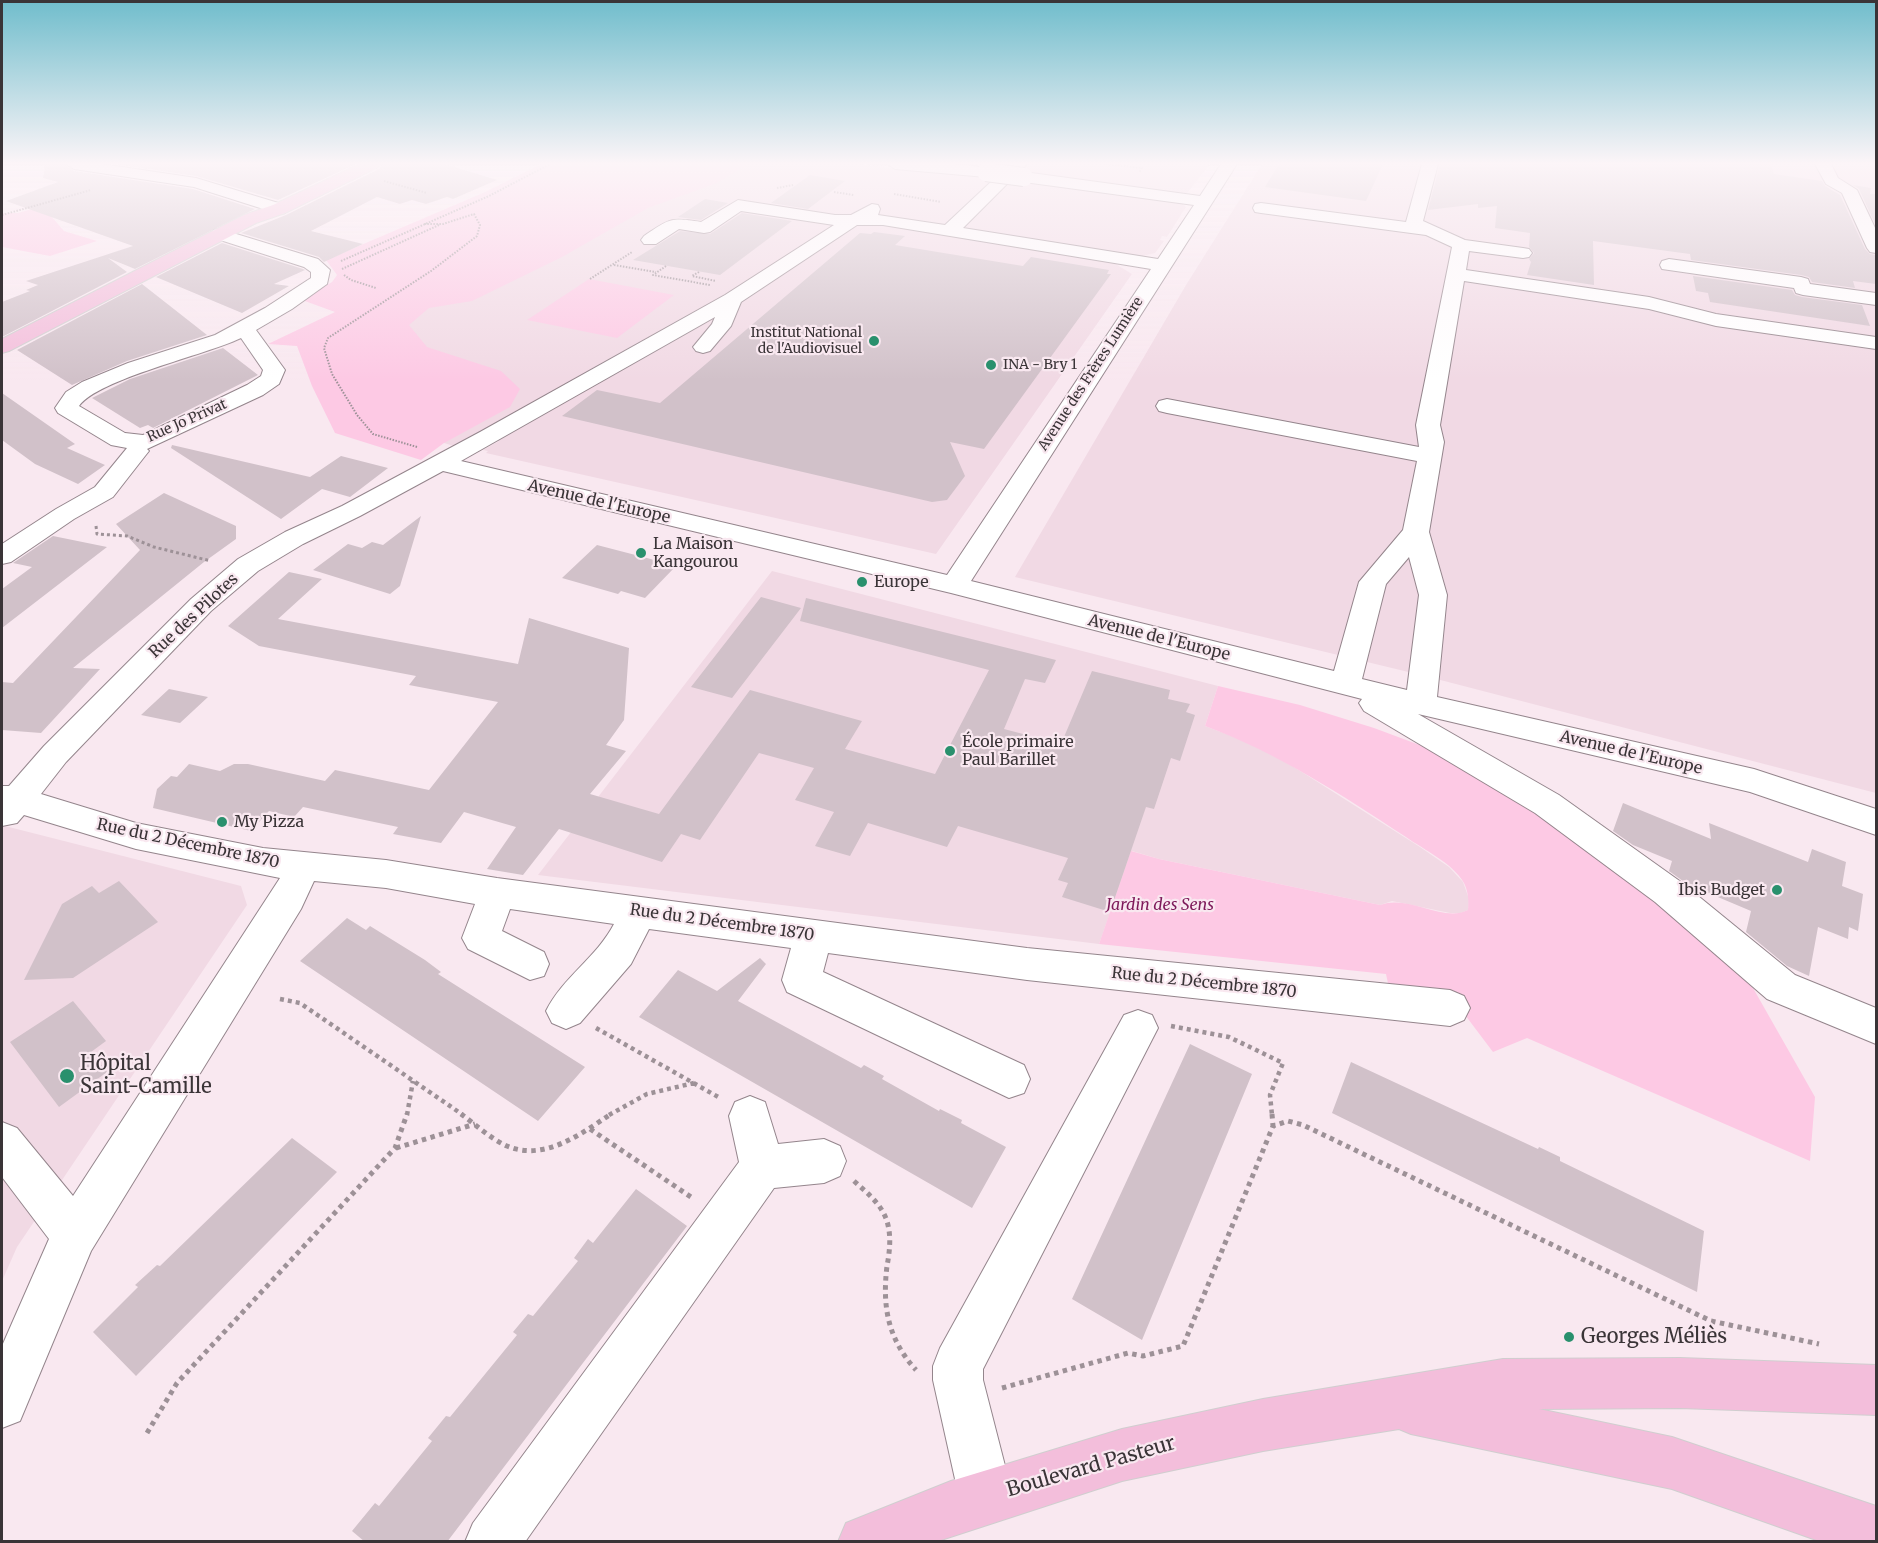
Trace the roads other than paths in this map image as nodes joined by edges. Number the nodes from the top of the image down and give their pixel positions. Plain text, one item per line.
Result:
1 (224, 236) edge
2 (229, 236) edge
3 (656, 236) edge
4 (825, 236) edge
5 (980, 236) edge
6 (1181, 236) edge
7 (1444, 236) edge
8 (650, 240) road end
9 (1461, 244) junction
10 (1523, 253) dead end
11 (1162, 265) junction
12 (1456, 274) junction
13 (724, 293) junction
14 (1876, 299) edge
15 (1677, 310) junction
16 (245, 328) junction
17 (1876, 343) edge
18 (2, 347) edge
19 (703, 347) dead end
20 (1167, 406) dead end
21 (136, 451) dead end
22 (1430, 456) junction
23 (438, 464) junction
24 (1416, 532) junction
25 (2, 556) edge
26 (954, 585) junction
27 (1345, 685) junction
28 (1421, 704) junction
29 (7, 805) edge
30 (1876, 822) edge
31 (304, 866) junction
32 (497, 893) junction
33 (639, 911) junction
34 (814, 935) junction
35 (530, 964) dead end
36 (1450, 1008) dead end
37 (566, 1011) road end
38 (1876, 1026) edge
39 (1138, 1028) road end
40 (1009, 1079) dead end
41 (750, 1116) road end
42 (2, 1143) edge
43 (824, 1161) road end
44 (762, 1167) junction
45 (75, 1235) junction
46 (1876, 1390) edge
47 (2, 1403) edge
48 (1394, 1404) junction
49 (986, 1497) junction
50 (1876, 1533) edge
51 (492, 1542) edge
52 (866, 1542) edge

1 - 18 main road
2 - 16 street, Rue Jo Privat
3 - 8 street
4 - 13 street, Rue des Pilotes
5 - 11 street
6 - 11 street, Avenue des Frères Lumière
7 - 9 street
9 - 10 street
9 - 12 street
11 - 26 street, Avenue des Frères Lumière
12 - 15 street
12 - 22 street
13 - 19 street
13 - 23 street, Rue des Pilotes
14 - 15 street
15 - 17 street
16 - 16 street, Rue Jo Privat
20 - 22 street
21 - 25 street
22 - 24 street
23 - 26 street, Avenue de l'Europe
23 - 29 street, Rue des Pilotes
24 - 27 street
24 - 28 street
26 - 27 street, Avenue de l'Europe
27 - 28 street, Avenue de l'Europe
27 - 38 street
28 - 30 street, Avenue de l'Europe
29 - 31 street, Rue du 2 Décembre 1870
31 - 32 street, Rue du 2 Décembre 1870
31 - 45 street
32 - 33 street, Rue du 2 Décembre 1870
32 - 35 street
33 - 34 street, Rue du 2 Décembre 1870
33 - 37 street
34 - 36 street, Rue du 2 Décembre 1870
34 - 40 street
39 - 49 street
41 - 44 street
42 - 45 street
43 - 44 street
44 - 51 street
45 - 47 street
46 - 48 main road, Boulevard Pasteur
48 - 49 main road, Boulevard Pasteur
48 - 50 main road
49 - 52 main road, Boulevard Pasteur

